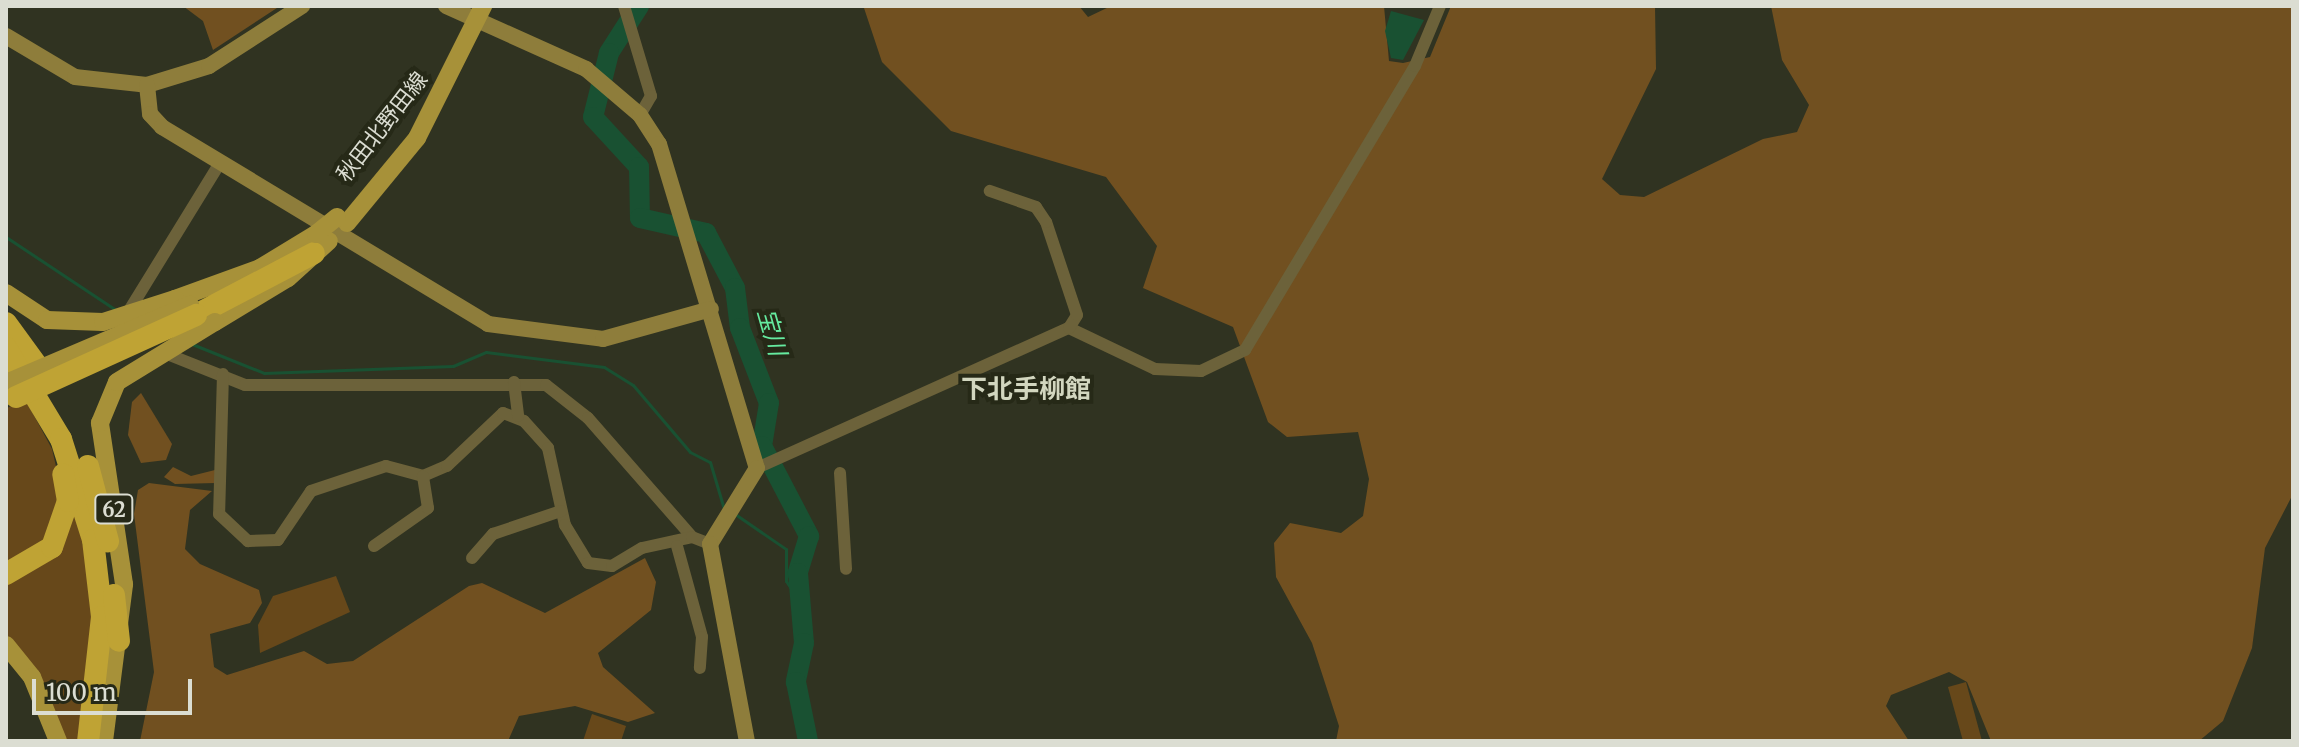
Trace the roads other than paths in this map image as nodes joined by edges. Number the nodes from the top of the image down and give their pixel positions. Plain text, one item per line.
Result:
1 (302, 6) edge
2 (446, 6) edge
3 (1440, 6) edge
4 (625, 10) edge
5 (481, 12) edge
6 (6, 36) edge
7 (147, 85) junction
8 (640, 115) junction
9 (220, 163) junction
10 (990, 191) dead end
11 (320, 243) joint
12 (6, 293) edge
13 (711, 309) junction
14 (194, 310) junction
15 (6, 323) edge
16 (1069, 328) junction
17 (6, 348) edge
18 (223, 374) junction
19 (514, 382) junction
20 (15, 392) edge
21 (518, 416) junction
22 (764, 465) junction
23 (840, 473) dead end
24 (423, 476) junction
25 (561, 511) junction
26 (692, 537) junction
27 (710, 544) junction
28 (374, 546) dead end
29 (677, 546) junction
30 (472, 558) dead end
31 (846, 569) dead end
32 (6, 574) edge
33 (119, 641) junction
34 (6, 645) edge
35 (700, 668) dead end
36 (58, 741) edge
37 (88, 741) edge
38 (104, 741) edge
39 (747, 741) edge

1 - 7 street
2 - 5 street
3 - 16 street
4 - 8 street
5 - 8 street
5 - 11 main road, 秋田北野田線, bridge
6 - 7 street
7 - 9 street
8 - 13 street
9 - 13 street
9 - 18 street
10 - 16 street
11 - 14 highway
12 - 14 main road, bridge
13 - 22 street
14 - 20 highway, bridge
14 - 33 main road, 62, bridge
15 - 33 highway
16 - 22 street
17 - 20 highway
18 - 19 street
18 - 24 street
19 - 21 street
19 - 26 street
20 - 32 highway
20 - 37 highway
21 - 24 street
21 - 25 street
22 - 27 street
23 - 31 street
24 - 28 street
25 - 29 street
25 - 30 street
26 - 27 street
26 - 29 street
27 - 39 street
29 - 35 street
33 - 38 main road, 62
34 - 36 main road

